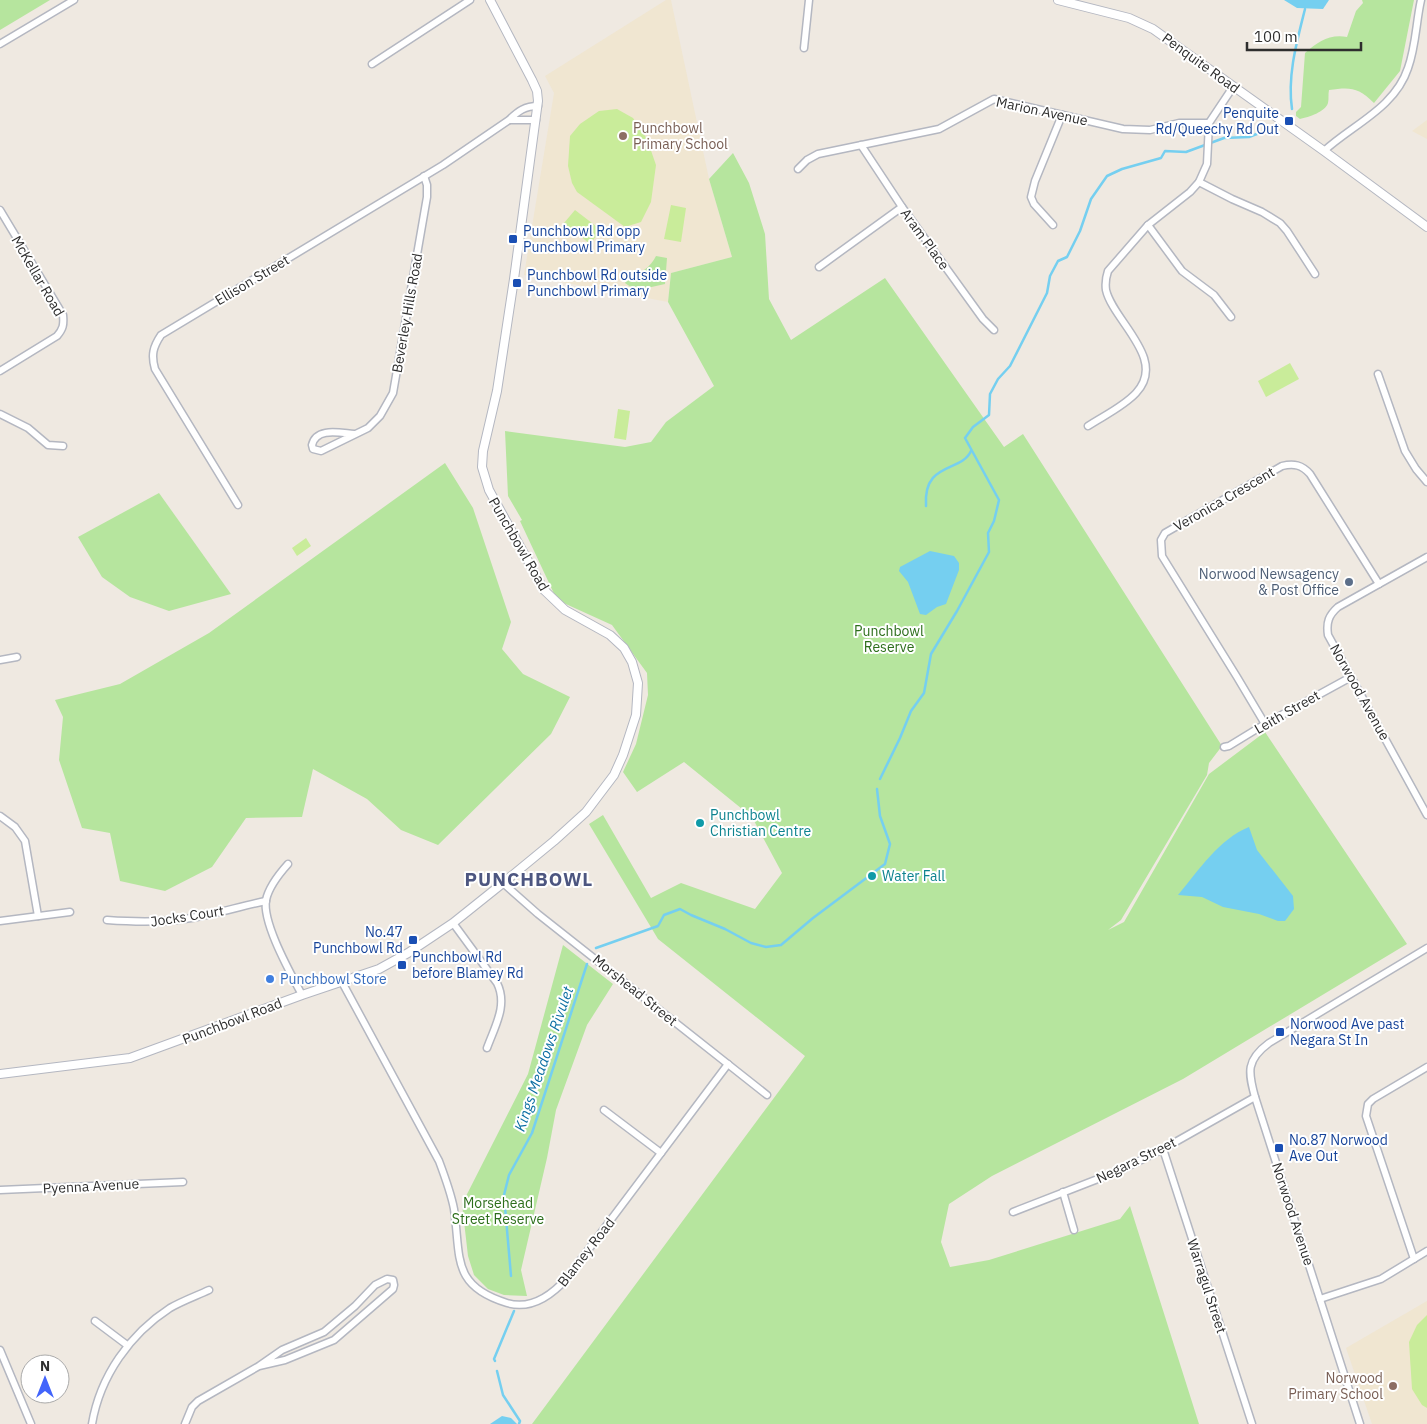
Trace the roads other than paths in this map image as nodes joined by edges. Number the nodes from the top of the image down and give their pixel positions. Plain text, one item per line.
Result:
1 (74, 0) edge
2 (470, 0) edge
3 (490, 0) edge
4 (809, 0) edge
5 (1058, 0) edge
6 (1421, 0) edge
7 (0, 44) edge
8 (804, 48) dead end
9 (372, 64) dead end
10 (1233, 86) junction
11 (538, 106) junction
12 (1062, 115) junction
13 (508, 120) junction
14 (536, 120) junction
15 (1209, 123) junction
16 (861, 145) junction
17 (1324, 151) junction
18 (798, 169) dead end
19 (424, 176) junction
20 (1199, 182) junction
21 (902, 206) junction
22 (0, 211) edge
23 (1053, 225) dead end
24 (1148, 225) junction
25 (1427, 227) edge
26 (819, 267) dead end
27 (1315, 274) dead end
28 (1231, 317) dead end
29 (994, 330) dead end
30 (0, 370) edge
31 (1378, 374) dead end
32 (0, 414) edge
33 (1088, 426) dead end
34 (354, 434) junction
35 (63, 446) dead end
36 (1427, 482) edge
37 (238, 505) dead end
38 (1427, 557) edge
39 (1379, 584) junction
40 (17, 657) dead end
41 (0, 660) edge
42 (1351, 677) junction
43 (1265, 724) junction
44 (1224, 747) dead end
45 (1427, 815) edge
46 (0, 816) edge
47 (288, 864) dead end
48 (503, 883) junction
49 (266, 901) junction
50 (70, 912) dead end
51 (38, 916) junction
52 (107, 920) dead end
53 (0, 921) edge
54 (453, 923) junction
55 (1427, 948) edge
56 (342, 982) junction
57 (302, 995) junction
58 (487, 1048) dead end
59 (728, 1064) junction
60 (1427, 1067) edge
61 (0, 1074) edge
62 (767, 1095) dead end
63 (1255, 1098) junction
64 (604, 1110) dead end
65 (1163, 1149) junction
66 (661, 1153) junction
67 (183, 1182) dead end
68 (0, 1190) edge
69 (1063, 1192) junction
70 (1013, 1212) dead end
71 (1074, 1230) dead end
72 (1427, 1251) edge
73 (1414, 1259) junction
74 (209, 1290) dead end
75 (1320, 1299) junction
76 (95, 1321) dead end
77 (127, 1345) junction
78 (0, 1350) edge
79 (259, 1366) junction
80 (31, 1424) edge
81 (92, 1424) edge
82 (185, 1424) edge
83 (1252, 1424) edge
84 (1360, 1424) edge

1 - 7 street
2 - 9 street
3 - 11 street, Punchbowl Road
4 - 8 street
5 - 10 street, Penquite Road
6 - 17 street
10 - 15 street
10 - 17 street, Penquite Road
11 - 13 street, Ellison Street
11 - 14 street, Punchbowl Road
12 - 15 street, Marion Avenue
12 - 16 street, Marion Avenue
12 - 23 street
13 - 14 street
13 - 19 street, Ellison Street
14 - 48 street, Punchbowl Road
15 - 20 street
16 - 18 street, Marion Avenue
16 - 21 street, Aram Place
17 - 25 street, Penquite Road
19 - 34 street, Beverley Hills Road
19 - 37 street, Ellison Street
20 - 24 street
20 - 27 street
21 - 26 street
21 - 29 street, Aram Place
22 - 30 street, McKellar Road
24 - 28 street
24 - 33 street
31 - 36 street
32 - 35 street
34 - 34 street, Beverley Hills Road
38 - 39 street, Norwood Avenue
39 - 42 street, Norwood Avenue
39 - 43 street, Veronica Crescent
40 - 41 street
42 - 43 street, Leith Street
42 - 45 street, Norwood Avenue
43 - 44 street, Leith Street
46 - 51 street
47 - 49 street
48 - 54 street, Punchbowl Road
48 - 59 street, Morshead Street
49 - 52 street, Jocks Court
49 - 57 street
50 - 51 street
51 - 53 street
54 - 56 street, Punchbowl Road
54 - 58 street
55 - 63 street, Norwood Avenue
56 - 57 street, Punchbowl Road
56 - 66 street, Blamey Road
57 - 61 street, Punchbowl Road
59 - 62 street, Morshead Street
59 - 66 street, Blamey Road
60 - 73 street
63 - 65 street, Negara Street
63 - 75 street, Norwood Avenue
64 - 66 street
65 - 69 street, Negara Street
65 - 83 street, Warragul Street
67 - 68 street, Pyenna Avenue
69 - 70 street, Negara Street
69 - 71 street
72 - 73 street
73 - 75 street
74 - 77 street
75 - 84 street, Norwood Avenue
76 - 77 street
77 - 81 street
78 - 80 street
79 - 79 street
79 - 82 street

